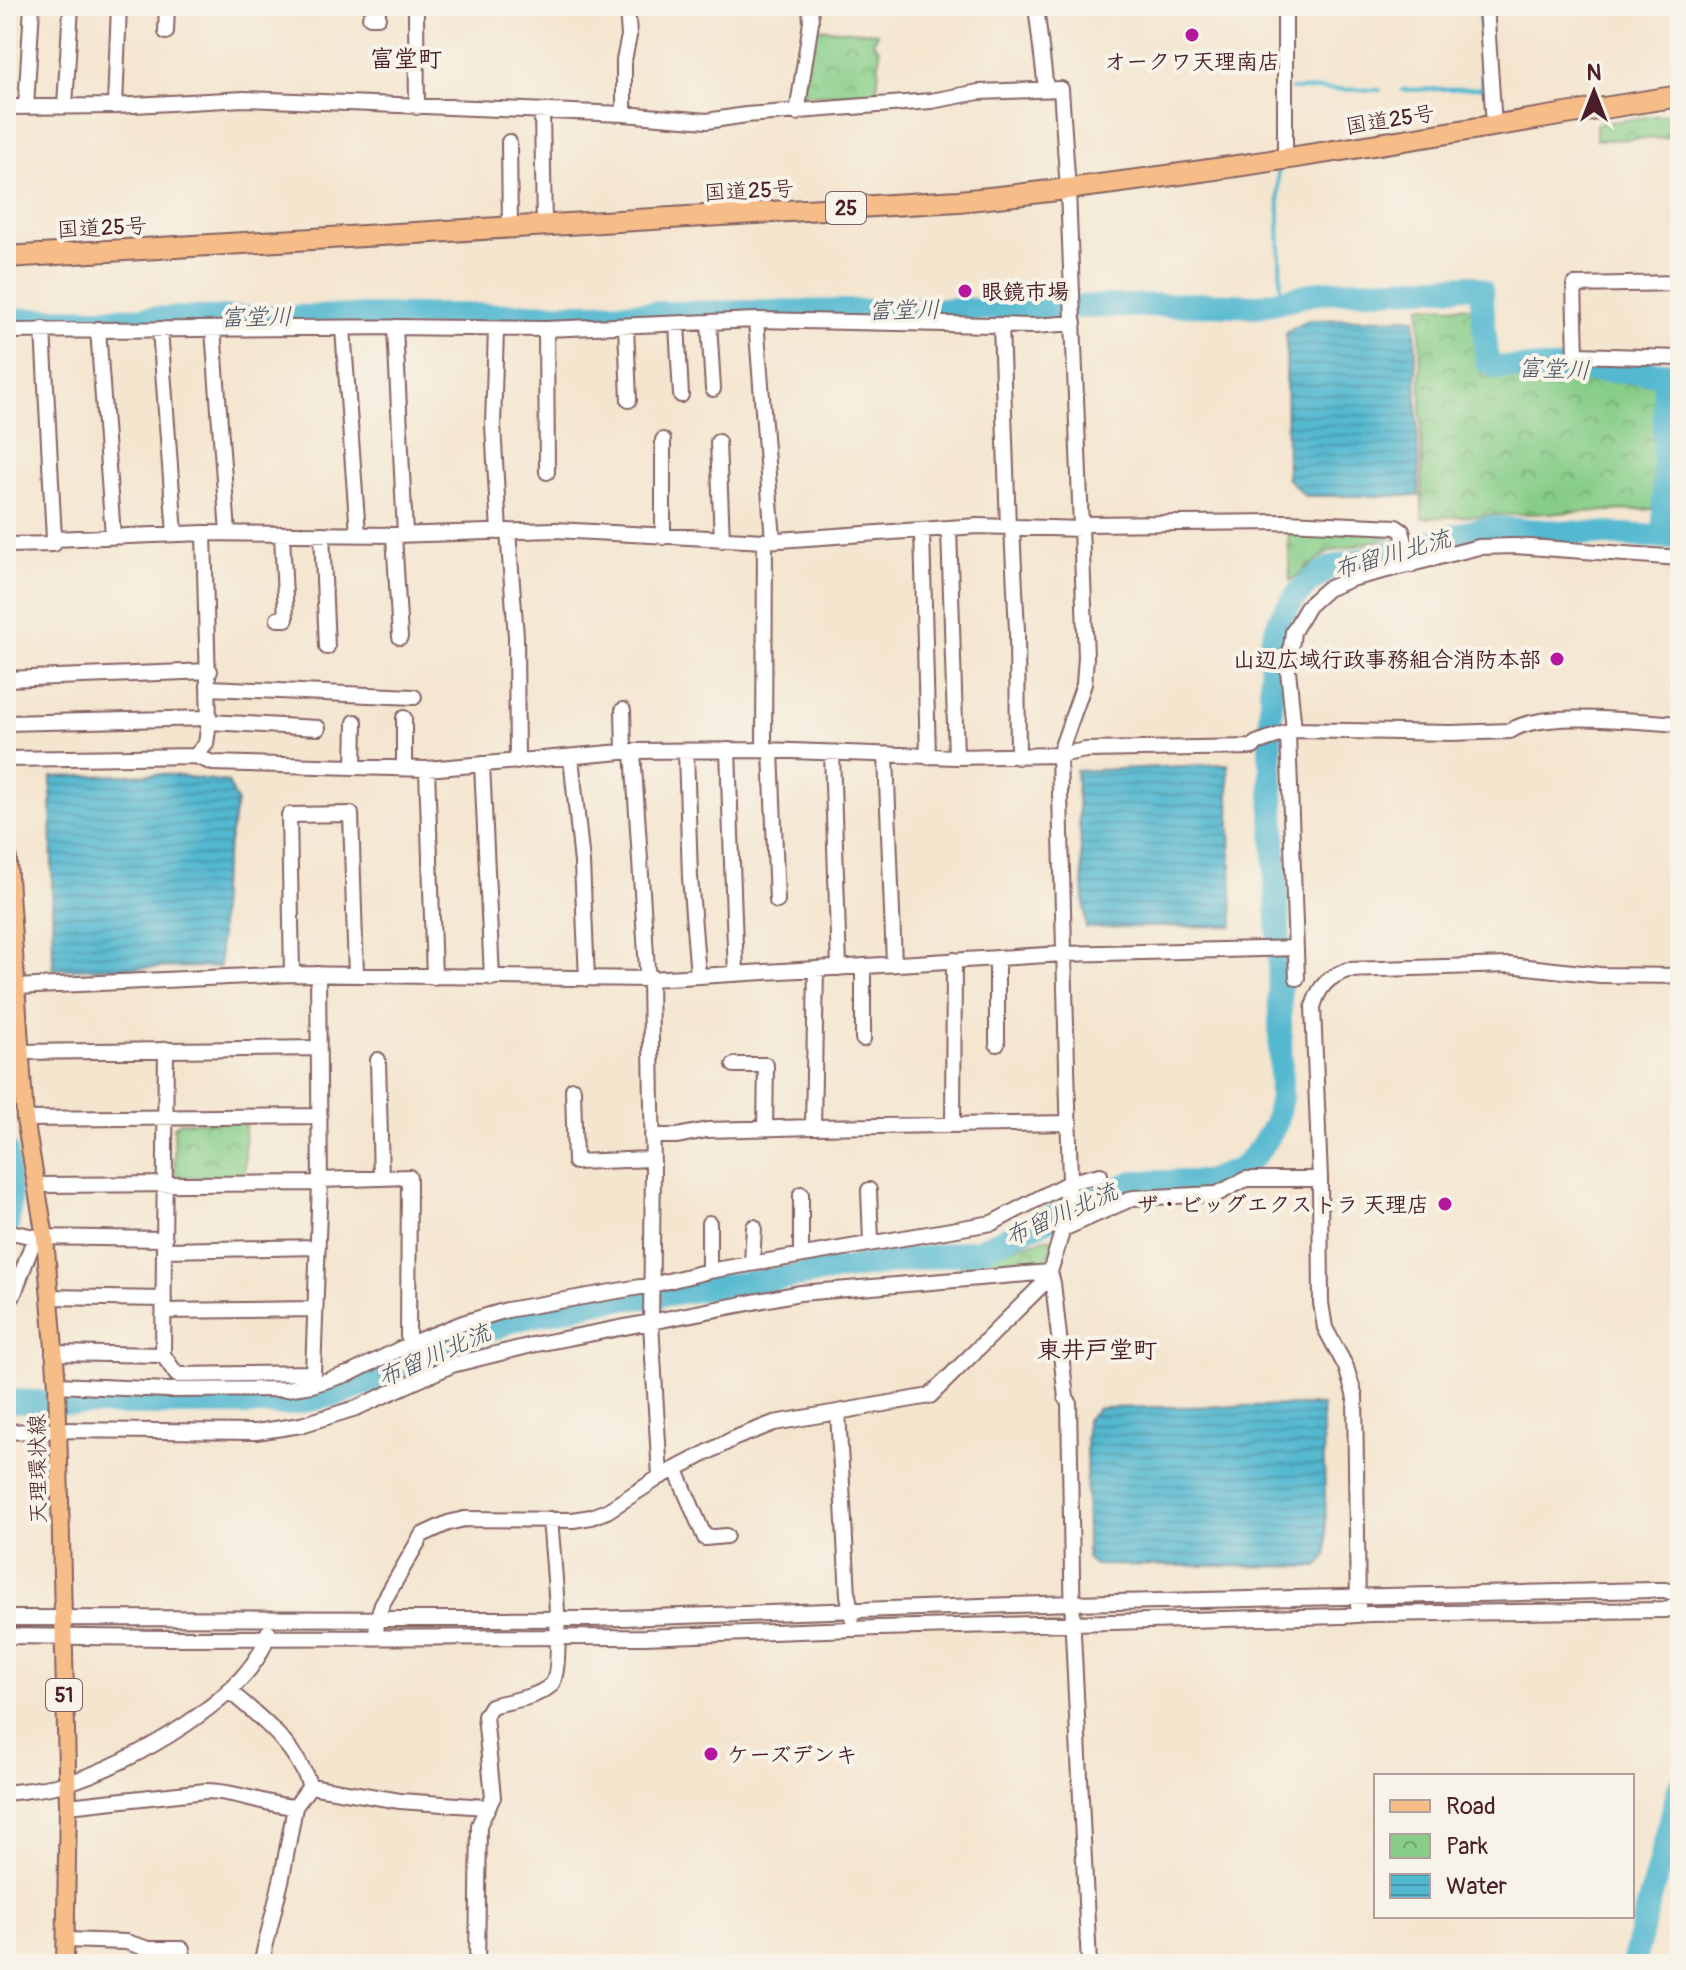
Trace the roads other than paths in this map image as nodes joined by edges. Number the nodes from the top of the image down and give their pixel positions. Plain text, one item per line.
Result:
1 (32, 6) edge
2 (71, 6) edge
3 (119, 6) edge
4 (167, 6) edge
5 (627, 6) edge
6 (810, 6) edge
7 (1036, 6) edge
8 (1285, 6) edge
9 (1486, 6) edge
10 (416, 14) dead end
11 (166, 32) dead end
12 (1046, 89) junction
13 (1680, 96) edge
14 (65, 106) junction
15 (115, 106) junction
16 (6, 107) edge
17 (26, 107) junction
18 (417, 107) junction
19 (542, 112) junction
20 (797, 113) junction
21 (624, 114) junction
22 (1494, 126) junction
23 (509, 142) dead end
24 (1285, 160) junction
25 (1068, 190) junction
26 (544, 226) junction
27 (510, 228) junction
28 (6, 257) edge
29 (1680, 283) edge
30 (1074, 314) junction
31 (756, 320) junction
32 (709, 322) junction
33 (677, 324) junction
34 (1001, 325) junction
35 (626, 326) junction
36 (395, 327) junction
37 (43, 329) junction
38 (98, 329) junction
39 (160, 329) junction
40 (213, 329) junction
41 (343, 329) junction
42 (496, 329) junction
43 (546, 329) junction
44 (6, 331) edge
45 (1680, 358) edge
46 (713, 389) dead end
47 (681, 395) dead end
48 (629, 400) dead end
49 (663, 440) dead end
50 (718, 442) dead end
51 (547, 472) dead end
52 (1082, 526) junction
53 (1010, 527) junction
54 (949, 528) junction
55 (922, 531) junction
56 (503, 532) junction
57 (204, 533) junction
58 (228, 533) junction
59 (175, 534) junction
60 (282, 534) junction
61 (322, 534) junction
62 (358, 534) junction
63 (400, 534) junction
64 (113, 536) junction
65 (663, 537) junction
66 (54, 539) junction
67 (722, 540) junction
68 (769, 540) junction
69 (6, 545) edge
70 (1680, 558) edge
71 (1410, 564) junction
72 (278, 619) dead end
73 (400, 637) dead end
74 (327, 647) dead end
75 (210, 671) junction
76 (6, 679) edge
77 (210, 688) junction
78 (414, 697) dead end
79 (623, 710) dead end
80 (404, 718) dead end
81 (209, 720) junction
82 (355, 722) dead end
83 (6, 723) edge
84 (1680, 724) edge
85 (318, 728) dead end
86 (1289, 732) junction
87 (728, 750) junction
88 (768, 750) junction
89 (686, 751) junction
90 (628, 752) junction
91 (832, 753) junction
92 (886, 755) junction
93 (1059, 755) junction
94 (195, 756) junction
95 (571, 757) junction
96 (928, 757) junction
97 (956, 757) junction
98 (1018, 757) junction
99 (6, 759) edge
100 (517, 762) junction
101 (482, 764) junction
102 (354, 767) junction
103 (404, 768) junction
104 (427, 769) junction
105 (760, 823) dead end
106 (776, 823) junction
107 (6, 832) edge
108 (772, 894) dead end
109 (1296, 948) junction
110 (1063, 954) junction
111 (997, 958) junction
112 (954, 960) junction
113 (894, 964) junction
114 (863, 966) junction
115 (839, 968) junction
116 (816, 969) junction
117 (292, 974) junction
118 (318, 974) junction
119 (736, 974) junction
120 (356, 975) junction
121 (698, 976) junction
122 (1680, 976) edge
123 (434, 977) junction
124 (492, 978) junction
125 (1297, 978) dead end
126 (587, 979) junction
127 (650, 979) junction
128 (15, 987) junction
129 (863, 1039) dead end
130 (997, 1044) dead end
131 (317, 1048) junction
132 (166, 1049) junction
133 (20, 1052) junction
134 (378, 1060) dead end
135 (734, 1065) dead end
136 (573, 1089) dead end
137 (320, 1116) junction
138 (166, 1117) junction
139 (25, 1119) junction
140 (1070, 1123) junction
141 (953, 1125) junction
142 (813, 1127) junction
143 (765, 1128) junction
144 (652, 1136) junction
145 (651, 1159) junction
146 (1100, 1175) dead end
147 (381, 1178) junction
148 (1320, 1179) junction
149 (320, 1181) junction
150 (166, 1184) junction
151 (36, 1185) junction
152 (1069, 1188) junction
153 (869, 1190) dead end
154 (801, 1194) dead end
155 (709, 1223) dead end
156 (1064, 1226) junction
157 (754, 1227) dead end
158 (6, 1231) edge
159 (37, 1237) junction
160 (871, 1242) junction
161 (165, 1245) junction
162 (318, 1247) junction
163 (801, 1255) junction
164 (752, 1263) junction
165 (709, 1271) junction
166 (1050, 1272) junction
167 (652, 1285) junction
168 (13, 1296) dead end
169 (49, 1297) junction
170 (164, 1305) junction
171 (315, 1309) junction
172 (651, 1323) junction
173 (413, 1346) junction
174 (53, 1353) junction
175 (163, 1355) junction
176 (428, 1374) junction
177 (57, 1389) junction
178 (838, 1412) junction
179 (59, 1428) junction
180 (6, 1432) edge
181 (676, 1470) junction
182 (660, 1477) junction
183 (550, 1519) junction
184 (726, 1536) dead end
185 (1680, 1595) edge
186 (1358, 1597) junction
187 (1680, 1602) edge
188 (1072, 1603) junction
189 (851, 1611) junction
190 (1358, 1615) junction
191 (6, 1618) edge
192 (270, 1620) junction
193 (377, 1620) junction
194 (556, 1620) junction
195 (1073, 1623) junction
196 (62, 1628) junction
197 (855, 1629) junction
198 (6, 1636) edge
199 (267, 1638) junction
200 (376, 1638) junction
201 (558, 1638) junction
202 (228, 1690) junction
203 (67, 1783) junction
204 (310, 1786) junction
205 (6, 1793) edge
206 (68, 1806) junction
207 (295, 1807) junction
208 (486, 1807) junction
209 (65, 1940) junction
210 (65, 1964) edge
211 (190, 1964) edge
212 (261, 1964) edge
213 (477, 1964) edge
214 (1089, 1964) edge

1 - 17 street
2 - 14 street
3 - 15 street
4 - 11 street
5 - 21 street
6 - 20 street
7 - 12 street
8 - 24 street
9 - 22 street
10 - 18 street
12 - 20 street
12 - 25 street
13 - 22 highway, 国道25号 / 25
14 - 15 street
14 - 17 street
15 - 18 street
16 - 17 street
18 - 19 street
19 - 21 street
19 - 26 street
20 - 21 street
22 - 24 highway, 国道25号 / 25
23 - 27 street
24 - 25 highway, 国道25号 / 25
25 - 26 highway, 国道25号 / 25
25 - 30 street
26 - 27 highway, 国道25号 / 25
27 - 28 highway, 国道25号 / 25
29 - 45 street
30 - 34 street
30 - 52 street
31 - 32 street
31 - 34 street
31 - 68 street
32 - 33 street
32 - 46 street
33 - 35 street
33 - 47 street
34 - 53 street
35 - 43 street
35 - 48 street
36 - 41 street
36 - 42 street
36 - 63 street
37 - 38 street
37 - 44 street
37 - 66 street
38 - 39 street
38 - 64 street
39 - 40 street
39 - 59 street
40 - 41 street
40 - 58 street
41 - 62 street
42 - 43 street
42 - 56 street
43 - 51 street
49 - 65 street
50 - 67 street
52 - 53 street
52 - 71 street
52 - 93 street
53 - 54 street
53 - 98 street
54 - 55 street
54 - 97 street
55 - 68 street
55 - 96 street
56 - 63 street
56 - 65 street
56 - 100 street
57 - 58 street
57 - 59 street
57 - 75 street
58 - 60 street
59 - 64 street
60 - 61 street
60 - 72 street
61 - 62 street
61 - 74 street
62 - 63 street
63 - 73 street
64 - 66 street
65 - 67 street
66 - 69 street
67 - 68 street
68 - 88 street
70 - 71 street
71 - 86 street
75 - 76 street
75 - 77 street
77 - 78 street
77 - 81 street
79 - 90 street
80 - 103 street
81 - 83 street
81 - 85 street
81 - 94 street
82 - 102 street
84 - 86 street
86 - 93 street
86 - 109 street
87 - 88 street
87 - 89 street
87 - 119 street
88 - 91 street
88 - 106 street
89 - 90 street
89 - 121 street
90 - 95 street
90 - 127 street
91 - 92 street
91 - 115 street
92 - 96 street
92 - 113 street
93 - 98 street
93 - 110 street
94 - 99 street
94 - 102 street
95 - 100 street
95 - 126 street
96 - 97 street
97 - 98 street
100 - 101 street
101 - 104 street
101 - 124 street
102 - 103 street
103 - 104 street
104 - 123 street
105 - 106 street
106 - 108 street
107 - 128 main road, 天理環状線 / 51
109 - 110 street
109 - 125 street
110 - 111 street
110 - 140 street
111 - 112 street
111 - 130 street
112 - 113 street
112 - 141 street
113 - 114 street
114 - 115 street
114 - 129 street
115 - 116 street
116 - 119 street
116 - 142 street
117 - 118 street
117 - 120 street
117 - 128 street
118 - 120 street
118 - 131 street
119 - 121 street
120 - 123 street
121 - 127 street
122 - 148 street
123 - 124 street
124 - 126 street
126 - 127 street
127 - 144 street
128 - 133 main road, 天理環状線 / 51
131 - 132 street
131 - 137 street
132 - 133 street
132 - 138 street
133 - 139 main road, 天理環状線 / 51
134 - 147 street
135 - 143 street
136 - 145 street
137 - 138 street
137 - 149 street
138 - 139 street
138 - 150 street
139 - 151 main road, 天理環状線 / 51
140 - 141 street
140 - 152 street
141 - 142 street
142 - 143 street
143 - 144 street
144 - 145 street
145 - 167 street
146 - 152 street
147 - 149 street
147 - 173 street
148 - 156 street
148 - 186 street
149 - 150 street
149 - 162 street
150 - 151 street
150 - 161 street
151 - 159 main road, 天理環状線 / 51
152 - 156 street
152 - 160 street
153 - 160 street
154 - 163 street
155 - 165 street
156 - 166 street
157 - 164 street
158 - 159 street
159 - 161 street
159 - 168 street
159 - 169 main road, 天理環状線 / 51
160 - 163 street
161 - 162 street
161 - 170 street
162 - 171 street
163 - 164 street
164 - 165 street
165 - 167 street
166 - 172 street
166 - 178 street
166 - 188 street
167 - 172 street
167 - 173 street
169 - 170 street
169 - 174 main road, 天理環状線 / 51
170 - 171 street
170 - 175 street
171 - 175 street
172 - 176 street
172 - 182 street
173 - 176 street
173 - 177 street
174 - 175 street
174 - 177 main road, 天理環状線 / 51
176 - 179 street
177 - 179 main road, 天理環状線 / 51
178 - 181 street
178 - 189 street
179 - 180 street
179 - 196 main road, 天理環状線 / 51
181 - 182 street
181 - 184 street
182 - 183 street
183 - 193 street
183 - 194 street
185 - 186 street
186 - 188 street
186 - 190 street
187 - 190 street
188 - 189 street
188 - 195 street
189 - 194 street
189 - 197 street
190 - 195 street
191 - 196 street
192 - 193 street
192 - 196 street
192 - 199 street
193 - 194 street
193 - 200 street
194 - 201 street
195 - 197 street
195 - 214 street
196 - 198 street
196 - 199 street
196 - 203 main road, 天理環状線 / 51
197 - 201 street
199 - 200 street
199 - 202 street
200 - 201 street
201 - 208 street
202 - 203 street
202 - 204 street
203 - 205 street
203 - 206 main road, 天理環状線 / 51
204 - 207 street
204 - 208 street
206 - 207 street
206 - 209 main road, 天理環状線 / 51
207 - 212 street
208 - 213 street
209 - 210 main road, 天理環状線 / 51
209 - 211 street

